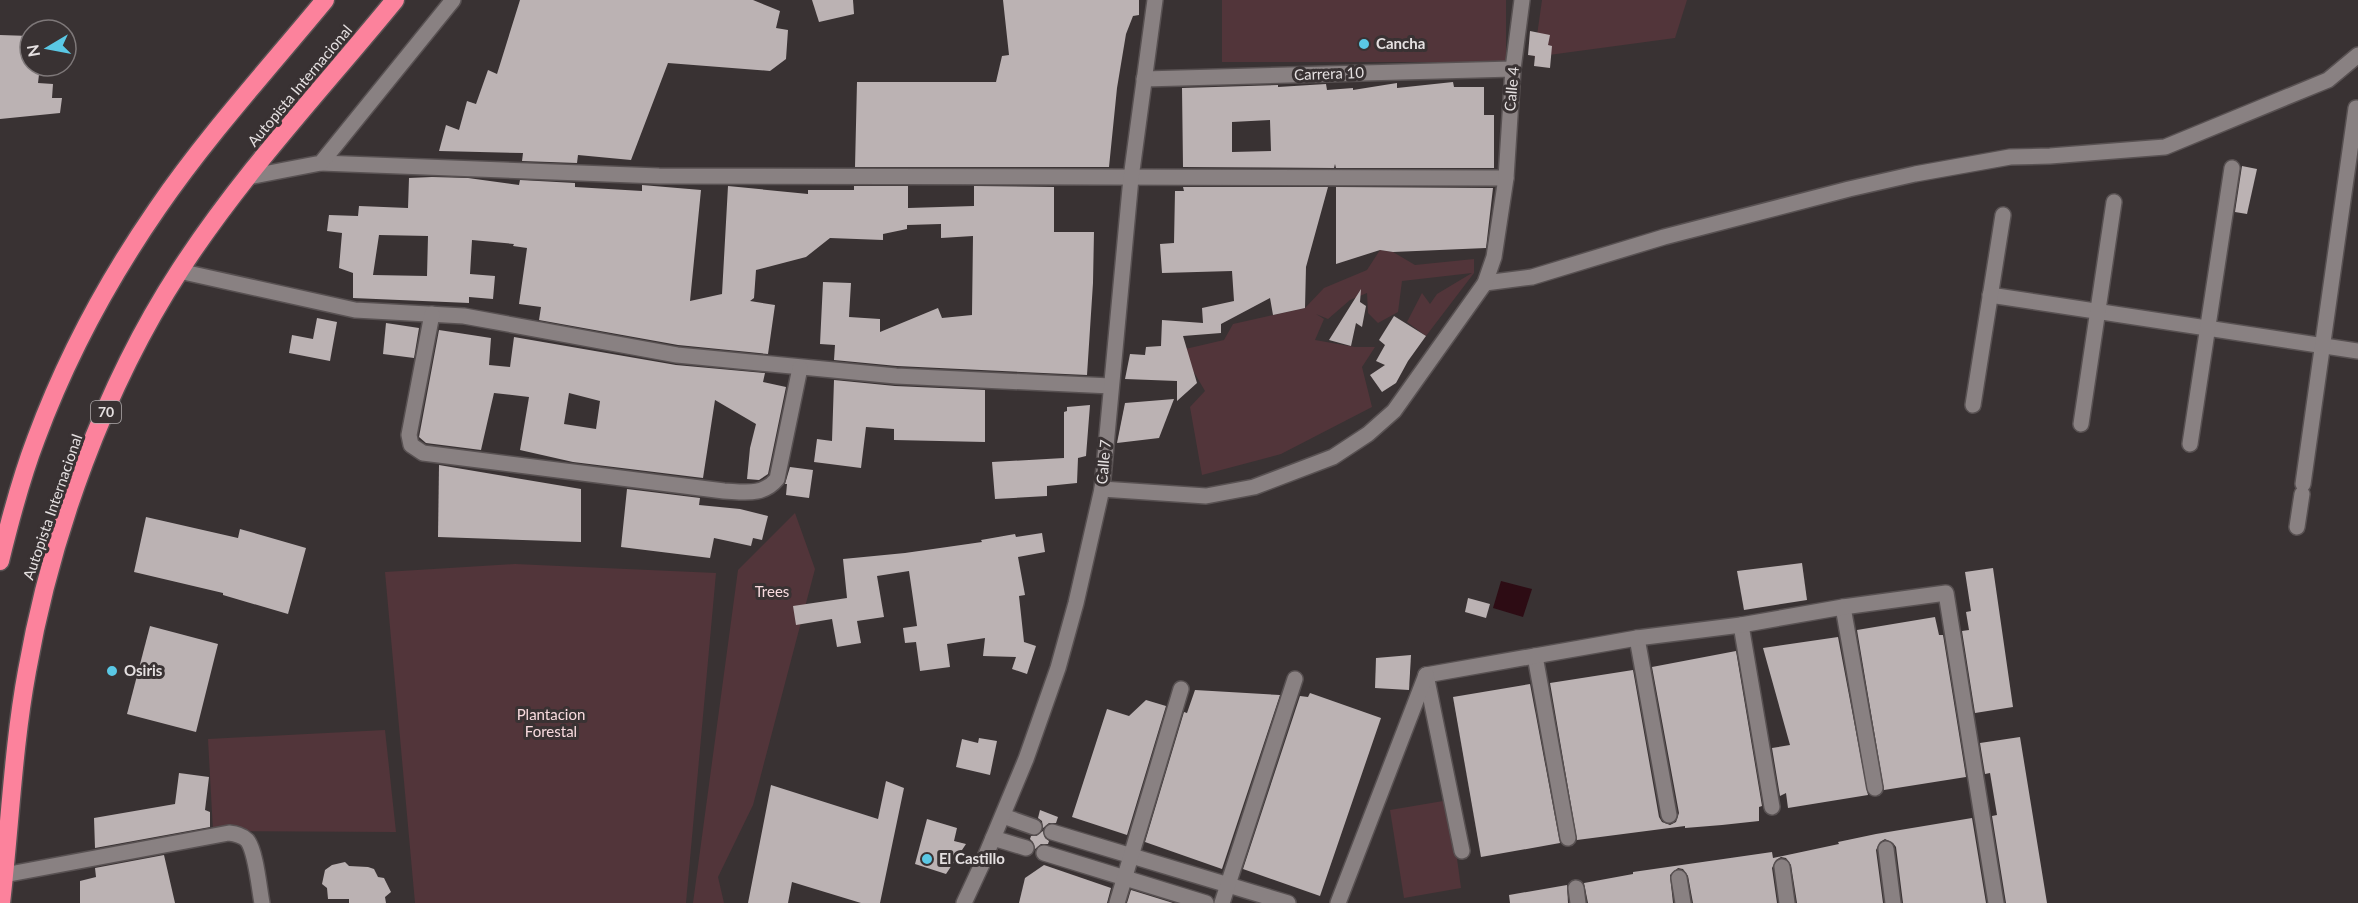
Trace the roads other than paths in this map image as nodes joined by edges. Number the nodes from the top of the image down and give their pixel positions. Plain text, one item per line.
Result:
1 (325, 0) edge
2 (395, 0) edge
3 (453, 0) edge
4 (1155, 0) edge
5 (1522, 0) edge
6 (2358, 55) edge
7 (1513, 69) junction
8 (1144, 79) junction
9 (2356, 108) dead end
10 (321, 163) junction
11 (2232, 168) dead end
12 (248, 177) junction
13 (1131, 178) junction
14 (1506, 178) junction
15 (2114, 202) dead end
16 (2003, 215) dead end
17 (179, 271) junction
18 (1485, 284) junction
19 (1990, 295) junction
20 (2098, 311) junction
21 (432, 314) junction
22 (2208, 328) junction
23 (2323, 345) junction
24 (2358, 351) edge
25 (800, 368) junction
26 (1111, 386) junction
27 (1972, 405) dead end
28 (2081, 424) dead end
29 (2190, 444) dead end
30 (1102, 489) junction
31 (2297, 527) dead end
32 (0, 561) edge
33 (1843, 607) junction
34 (1742, 625) junction
35 (1637, 638) junction
36 (1535, 656) junction
37 (1426, 675) junction
38 (1295, 679) dead end
39 (1180, 689) dead end
40 (1875, 788) dead end
41 (1772, 807) dead end
42 (1669, 815) dead end
43 (1003, 816) junction
44 (1034, 826) dead end
45 (1052, 832) dead end
46 (993, 838) junction
47 (1569, 838) dead end
48 (1026, 848) dead end
49 (1886, 849) dead end
50 (1462, 851) dead end
51 (1044, 853) dead end
52 (1131, 856) junction
53 (1782, 867) dead end
54 (4, 875) junction
55 (1124, 878) junction
56 (1679, 878) dead end
57 (1228, 885) junction
58 (1, 903) edge
59 (262, 903) edge
60 (964, 903) edge
61 (1117, 903) edge
62 (1206, 903) edge
63 (1222, 903) edge
64 (1288, 903) edge
65 (1338, 903) edge
66 (1683, 903) edge
67 (1787, 903) edge
68 (1893, 903) edge
69 (1996, 903) edge

1 - 32 highway
2 - 12 highway, Autopista Internacional / 70
3 - 10 street
4 - 8 street, Calle 7
5 - 7 street, Calle 4
6 - 18 street
7 - 8 street, Carrera 10
7 - 14 street, Calle 4
8 - 13 street, Calle 7
9 - 23 street
10 - 12 street
10 - 13 street
11 - 22 street
12 - 17 highway, Autopista Internacional / 70
13 - 14 street
13 - 26 street, Calle 7
14 - 18 street, Calle 4
15 - 20 street
16 - 19 street
17 - 21 street
17 - 54 highway, Autopista Internacional / 70
18 - 30 street, Calle 4
19 - 20 street
19 - 27 street
20 - 22 street
20 - 28 street
21 - 25 street
21 - 25 street
22 - 23 street
22 - 29 street
23 - 24 street
23 - 31 street
25 - 26 street
26 - 30 street, Calle 7
30 - 43 street, Calle 7
33 - 34 street
33 - 40 street
33 - 69 street
34 - 35 street
34 - 41 street
35 - 36 street
35 - 42 street
36 - 37 street
36 - 47 street
37 - 50 street
37 - 65 street
38 - 57 street
39 - 52 street
43 - 44 street
43 - 46 street, Calle 7
45 - 52 street
46 - 48 street
46 - 60 street, Calle 7
49 - 68 street
51 - 55 street
52 - 55 street
52 - 57 street
53 - 67 street
54 - 58 highway, Autopista Internacional / 70
54 - 59 street
55 - 61 street
55 - 62 street
56 - 66 street
57 - 63 street
57 - 64 street

